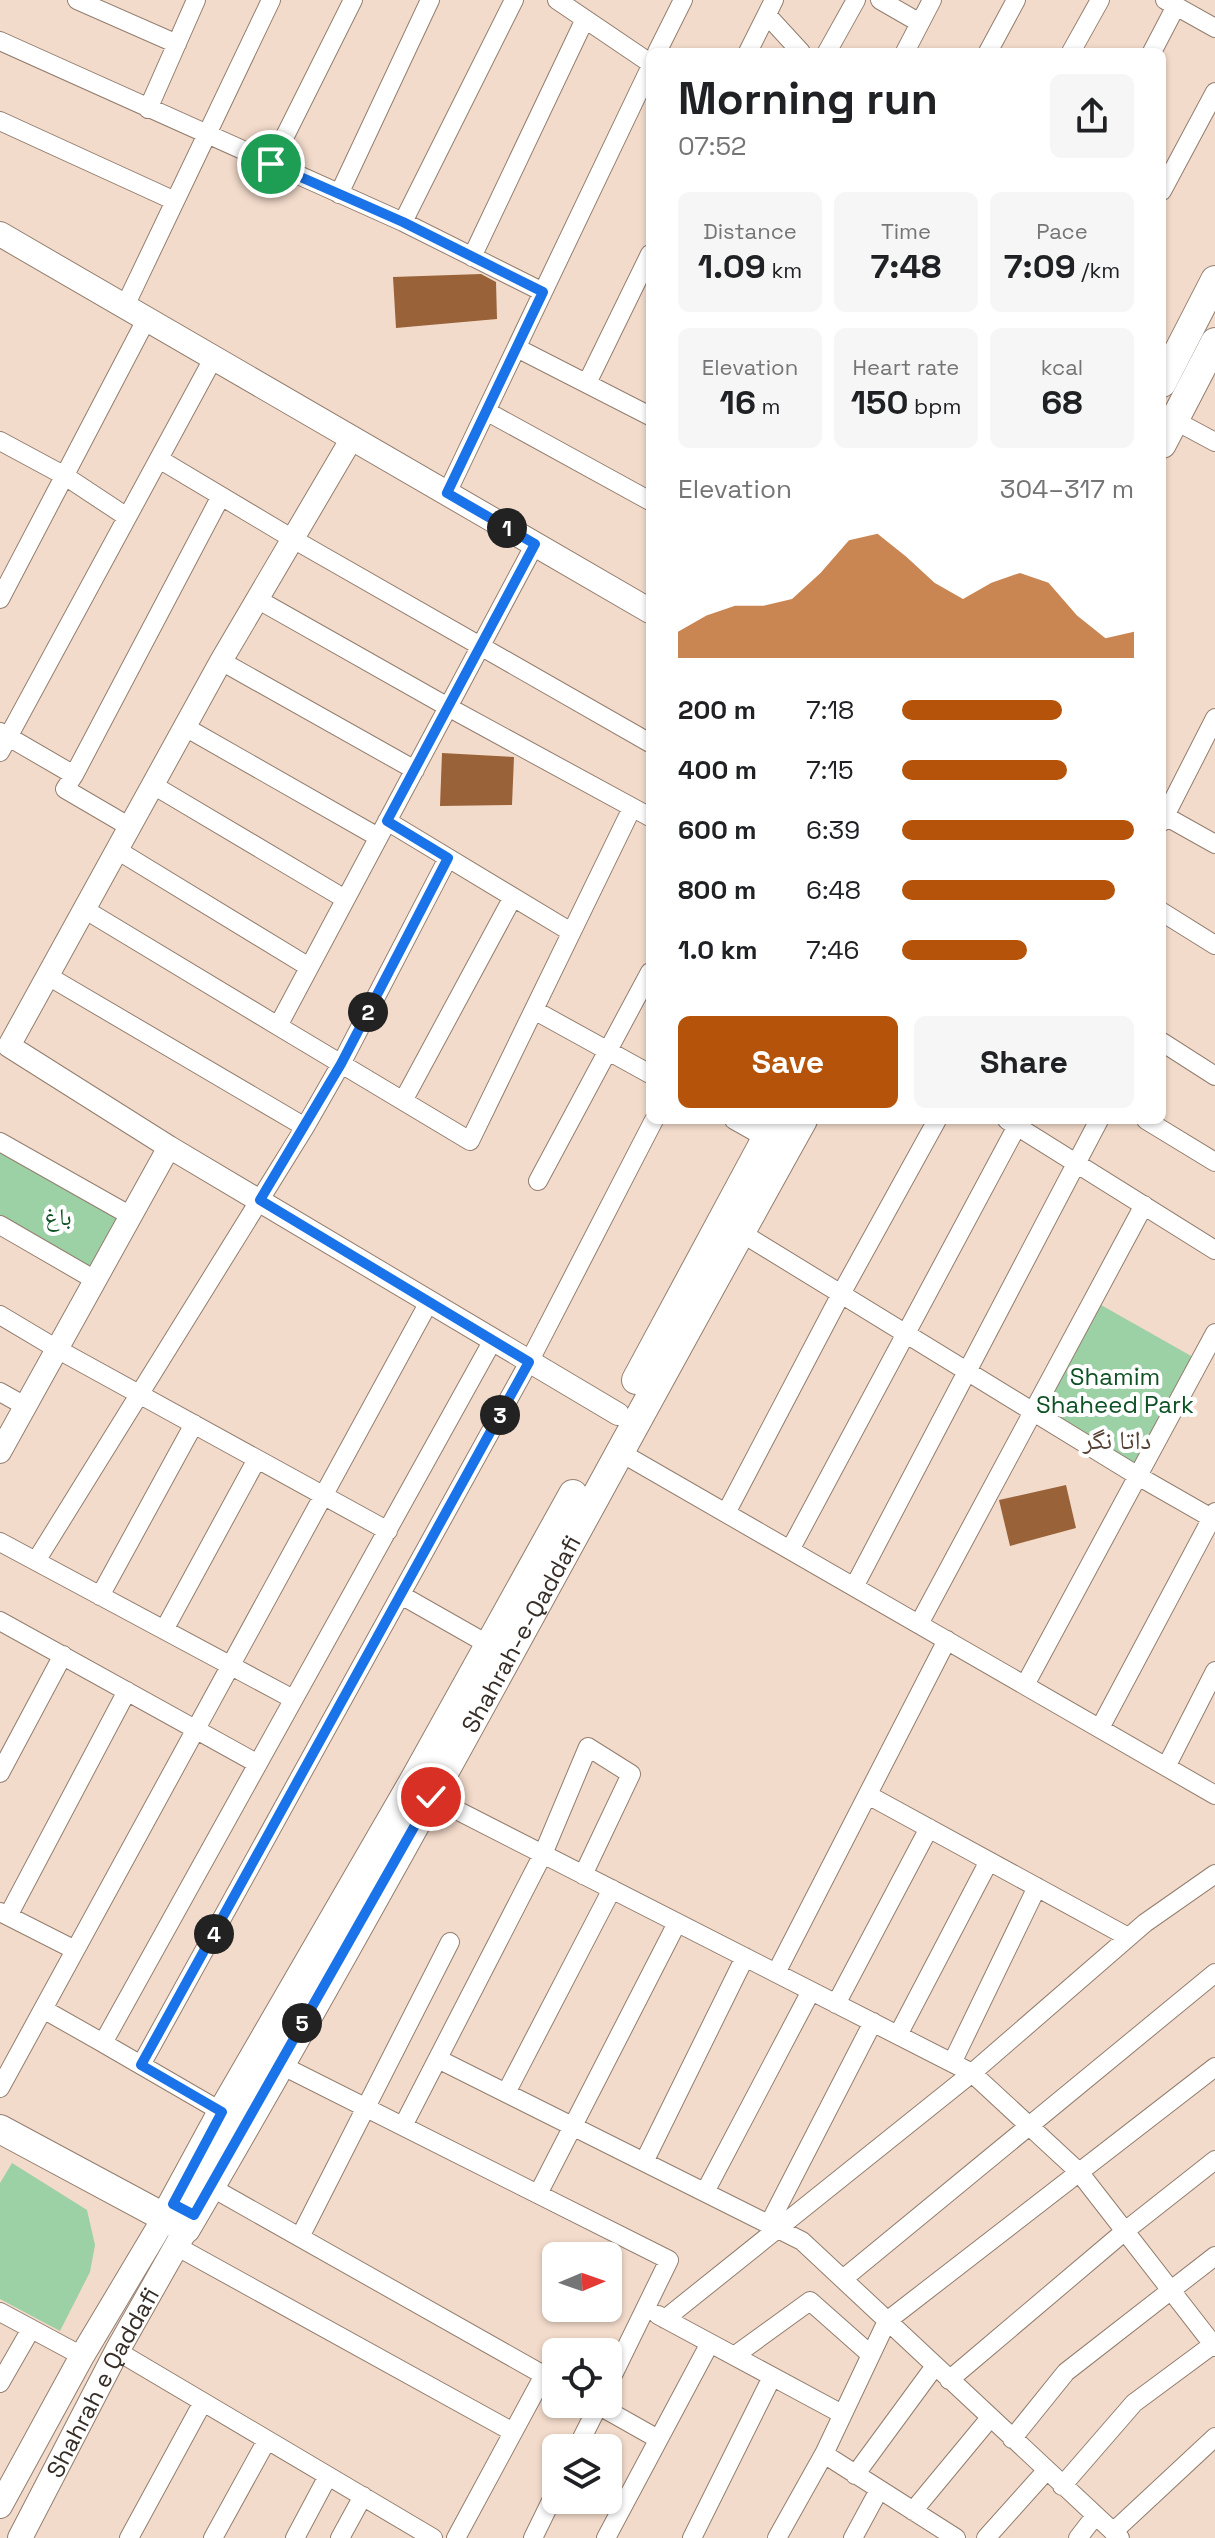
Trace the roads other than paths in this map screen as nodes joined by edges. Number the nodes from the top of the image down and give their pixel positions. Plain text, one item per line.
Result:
1 (77, 0) edge
2 (196, 0) edge
3 (271, 0) edge
4 (353, 0) edge
5 (430, 0) edge
6 (514, 0) edge
7 (557, 0) edge
8 (683, 0) edge
9 (856, 0) edge
10 (880, 0) edge
11 (932, 0) edge
12 (1016, 0) edge
13 (1100, 0) edge
14 (1171, 3) edge
15 (770, 8) edge
16 (585, 19) junction
17 (920, 23) junction
18 (1215, 28) edge
19 (0, 41) edge
20 (177, 44) junction
21 (659, 48) edge
22 (750, 48) edge
23 (798, 48) edge
24 (829, 48) edge
25 (907, 48) edge
26 (990, 48) edge
27 (1073, 48) edge
28 (1154, 48) edge
29 (646, 62) edge
30 (646, 73) edge
31 (1215, 92) edge
32 (148, 109) junction
33 (0, 121) edge
34 (206, 135) junction
35 (271, 164) junction
36 (1166, 184) edge
37 (339, 194) junction
38 (175, 201) junction
39 (403, 222) junction
40 (0, 234) edge
41 (472, 257) junction
42 (646, 262) edge
43 (1215, 280) edge
44 (543, 292) junction
45 (125, 306) junction
46 (147, 318) junction
47 (1215, 342) edge
48 (517, 348) junction
49 (214, 357) junction
50 (1166, 372) edge
51 (587, 383) junction
52 (486, 411) junction
53 (646, 412) edge
54 (1168, 432) edge
55 (352, 438) junction
56 (1215, 442) edge
57 (1, 444) edge
58 (159, 459) junction
59 (65, 476) junction
60 (447, 493) junction
61 (221, 496) junction
62 (646, 499) edge
63 (127, 517) junction
64 (293, 539) junction
65 (535, 544) junction
66 (0, 599) edge
67 (257, 599) junction
68 (646, 601) edge
69 (480, 646) junction
70 (221, 661) junction
71 (448, 707) junction
72 (1215, 718) edge
73 (185, 727) junction
74 (3, 740) edge
75 (646, 741) edge
76 (1209, 747) edge
77 (415, 770) junction
78 (74, 775) junction
79 (153, 785) junction
80 (632, 808) junction
81 (646, 815) edge
82 (1166, 816) edge
83 (1166, 820) edge
84 (130, 827) junction
85 (383, 829) junction
86 (1215, 844) edge
87 (117, 850) junction
88 (448, 858) junction
89 (513, 897) junction
90 (345, 899) junction
91 (84, 909) junction
92 (1166, 914) edge
93 (571, 932) junction
94 (1215, 945) edge
95 (309, 967) junction
96 (48, 976) junction
97 (646, 980) edge
98 (534, 1010) junction
99 (278, 1026) junction
100 (5, 1043) edge
101 (1166, 1045) edge
102 (608, 1051) junction
103 (341, 1064) junction
104 (646, 1072) edge
105 (1215, 1076) edge
106 (403, 1101) junction
107 (652, 1124) edge
108 (750, 1124) edge
109 (801, 1124) edge
110 (935, 1124) edge
111 (1011, 1124) edge
112 (1014, 1124) edge
113 (1097, 1124) edge
114 (1153, 1124) edge
115 (305, 1127) junction
116 (771, 1129) edge
117 (0, 1142) edge
118 (169, 1147) junction
119 (1215, 1162) edge
120 (1076, 1163) junction
121 (538, 1181) dead end
122 (260, 1200) junction
123 (1144, 1205) junction
124 (131, 1216) junction
125 (0, 1225) edge
126 (740, 1232) junction
127 (1215, 1250) edge
128 (95, 1280) junction
129 (841, 1294) junction
130 (429, 1302) junction
131 (0, 1315) edge
132 (906, 1333) junction
133 (1215, 1333) edge
134 (493, 1340) junction
135 (57, 1349) junction
136 (529, 1362) junction
137 (967, 1371) junction
138 (0, 1392) edge
139 (139, 1394) junction
140 (25, 1406) junction
141 (1033, 1411) junction
142 (618, 1414) junction
143 (194, 1424) junction
144 (618, 1451) junction
145 (0, 1452) edge
146 (257, 1459) junction
147 (1138, 1476) junction
148 (324, 1495) junction
149 (726, 1513) junction
150 (1214, 1516) edge
151 (388, 1531) junction
152 (0, 1542) edge
153 (790, 1550) junction
154 (36, 1561) junction
155 (854, 1587) junction
156 (401, 1595) junction
157 (100, 1596) junction
158 (0, 1622) edge
159 (919, 1624) junction
160 (164, 1630) junction
161 (947, 1640) junction
162 (489, 1645) junction
163 (63, 1655) junction
164 (230, 1666) junction
165 (1215, 1671) edge
166 (1025, 1685) junction
167 (127, 1691) junction
168 (293, 1699) junction
169 (196, 1728) junction
170 (1100, 1728) junction
171 (258, 1764) junction
172 (1166, 1767) junction
173 (0, 1773) edge
174 (868, 1795) junction
175 (1215, 1795) edge
176 (431, 1797) junction
177 (929, 1828) junction
178 (543, 1854) junction
179 (989, 1861) junction
180 (583, 1875) junction
181 (1214, 1876) edge
182 (1037, 1887) junction
183 (612, 1889) junction
184 (4, 1914) edge
185 (677, 1923) junction
186 (1128, 1937) junction
187 (450, 1942) dead end
188 (75, 1950) junction
189 (745, 1957) junction
190 (776, 1973) junction
191 (1215, 1973) edge
192 (811, 1991) junction
193 (836, 2004) junction
194 (43, 2009) junction
195 (873, 2022) junction
196 (898, 2035) junction
197 (103, 2043) junction
198 (438, 2059) junction
199 (952, 2063) junction
200 (279, 2064) junction
201 (141, 2065) junction
202 (1215, 2067) edge
203 (972, 2073) junction
204 (0, 2088) edge
205 (506, 2093) junction
206 (366, 2107) junction
207 (222, 2112) junction
208 (1028, 2125) junction
209 (403, 2126) junction
210 (573, 2127) junction
211 (2, 2129) edge
212 (1215, 2160) edge
213 (644, 2162) junction
214 (1079, 2172) junction
215 (209, 2186) junction
216 (705, 2192) junction
217 (538, 2194) junction
218 (179, 2222) junction
219 (772, 2226) junction
220 (1125, 2231) junction
221 (300, 2237) junction
222 (1215, 2256) edge
223 (843, 2279) junction
224 (1171, 2291) junction
225 (645, 2308) junction
226 (0, 2312) edge
227 (665, 2319) junction
228 (887, 2321) junction
229 (31, 2329) junction
230 (710, 2343) junction
231 (1214, 2345) edge
232 (117, 2351) junction
233 (871, 2355) junction
234 (82, 2356) junction
235 (622, 2356) edge
236 (734, 2356) junction
237 (935, 2366) junction
238 (542, 2373) edge
239 (772, 2377) junction
240 (949, 2380) junction
241 (0, 2383) edge
242 (542, 2390) edge
243 (203, 2402) junction
244 (842, 2414) junction
245 (621, 2418) edge
246 (990, 2418) junction
247 (513, 2432) junction
248 (1215, 2437) edge
249 (658, 2439) junction
250 (1012, 2439) junction
251 (267, 2440) junction
252 (824, 2454) junction
253 (1046, 2471) junction
254 (855, 2475) junction
255 (328, 2476) junction
256 (1062, 2486) junction
257 (879, 2490) junction
258 (363, 2496) junction
259 (0, 2506) edge
260 (913, 2511) junction
261 (545, 2514) edge
262 (1095, 2516) junction
263 (406, 2531) edge
264 (1116, 2535) edge
265 (955, 2537) edge
266 (20, 2538) edge
267 (129, 2538) edge
268 (213, 2538) edge
269 (295, 2538) edge
270 (340, 2538) edge
271 (433, 2538) edge
272 (456, 2538) edge
273 (533, 2538) edge
274 (606, 2538) edge
275 (692, 2538) edge
276 (777, 2538) edge
277 (853, 2538) edge
278 (986, 2538) edge
279 (1078, 2538) edge

1 - 20 street
2 - 20 street
3 - 34 street
4 - 35 street
5 - 37 street
6 - 39 street
7 - 16 street
8 - 21 street
9 - 24 street
10 - 17 street
11 - 17 street
12 - 26 street
13 - 27 street
14 - 18 street
14 - 28 street
15 - 22 street
15 - 23 street
16 - 29 street
16 - 41 street
17 - 25 street
19 - 32 street
20 - 32 street
30 - 44 street
31 - 36 street
32 - 34 street
33 - 38 street
34 - 35 street
34 - 38 street
35 - 37 street
37 - 39 street
38 - 45 street
39 - 41 street
40 - 45 main road
41 - 44 street
42 - 51 street
43 - 50 main road
44 - 48 street
45 - 46 main road
46 - 49 main road
46 - 59 street
47 - 54 main road
48 - 51 street
48 - 52 street
49 - 55 main road
49 - 58 street
51 - 53 street
52 - 60 street
52 - 62 street
54 - 56 street
55 - 60 main road
55 - 64 street
57 - 59 street
58 - 61 street
58 - 63 street
59 - 63 street
59 - 66 street
60 - 65 main road
61 - 64 street
61 - 78 street
63 - 74 street
64 - 67 street
64 - 69 street
65 - 68 main road
65 - 69 street
67 - 70 street
67 - 71 street
69 - 71 street
69 - 75 street
70 - 73 street
70 - 77 street
71 - 77 street
71 - 80 street
72 - 76 street
73 - 79 street
73 - 85 street
74 - 78 street
76 - 82 street
77 - 85 street
78 - 84 street
79 - 84 street
79 - 90 street
80 - 81 street
80 - 93 street
83 - 86 street
84 - 87 street
85 - 88 street
85 - 90 street
87 - 91 street
87 - 95 street
88 - 89 street
88 - 103 street
89 - 93 street
89 - 106 street
90 - 95 street
91 - 96 street
91 - 99 street
92 - 94 street
93 - 98 street
95 - 99 street
96 - 100 street
96 - 115 street
97 - 102 street
98 - 102 street
98 - 106 street
99 - 103 street
100 - 118 street
101 - 105 street
102 - 104 street
102 - 121 street
103 - 106 street
103 - 115 street
107 - 136 street
108 - 116 street
109 - 126 main road, Shahrah-e-Qaddafi
110 - 129 street
111 - 132 street
112 - 120 street
113 - 120 street
114 - 119 street
115 - 122 street
116 - 142 main road, Shahrah-e-Qaddafi
117 - 124 street
118 - 122 street
118 - 124 street
120 - 123 street
120 - 137 street
122 - 130 street
122 - 139 street
123 - 127 street
123 - 141 street
124 - 128 street
125 - 128 street
126 - 129 street
126 - 144 main road, Shahrah-e-Qaddafi
128 - 135 street
129 - 132 street
129 - 149 street
130 - 134 street
130 - 148 street
131 - 135 street
132 - 137 street
132 - 153 street
133 - 147 street
134 - 136 street
134 - 151 street
135 - 139 street
135 - 140 street
136 - 142 street
136 - 156 street
137 - 141 street
137 - 155 street
138 - 140 street
139 - 143 street
139 - 154 street
140 - 145 street
141 - 147 street
141 - 159 street
142 - 162 main road, Shahrah-e-Qaddafi
143 - 146 street
143 - 157 street
144 - 149 street
144 - 176 main road, Shahrah-e-Qaddafi
146 - 148 street
146 - 160 street
147 - 150 street
147 - 166 street
148 - 151 street
148 - 164 street
149 - 153 street
150 - 170 street
151 - 168 street
152 - 154 street
153 - 155 street
154 - 157 street
155 - 159 street
156 - 162 street
156 - 201 street
157 - 160 street
158 - 163 street
159 - 161 street
160 - 164 street
161 - 166 street
161 - 174 street
162 - 207 main road, Shahrah-e-Qaddafi
163 - 167 street
163 - 173 street
164 - 168 street
164 - 169 street
165 - 172 street
166 - 170 street
167 - 169 street
167 - 184 street
168 - 171 street
169 - 171 street
169 - 188 street
170 - 172 street
171 - 197 street
172 - 175 street
174 - 177 street
174 - 190 street
176 - 178 street
176 - 200 main road, Shahrah-e-Qaddafi
177 - 179 street
177 - 193 street
178 - 180 street
178 - 180 street
178 - 198 street
179 - 182 street
179 - 196 street
180 - 183 street
181 - 186 street
182 - 186 street
182 - 199 street
183 - 185 street
183 - 205 street
184 - 188 street
185 - 189 street
185 - 210 street
186 - 203 street
187 - 206 street
188 - 194 street
189 - 190 street
189 - 213 street
190 - 192 street
191 - 208 street
192 - 193 street
192 - 216 street
193 - 195 street
194 - 197 street
194 - 204 street
195 - 196 street
195 - 219 street
196 - 199 street
197 - 201 street
198 - 205 street
198 - 209 street
199 - 203 street
200 - 206 street
200 - 215 main road, Shahrah-e-Qaddafi
201 - 207 street
202 - 214 street
203 - 208 street
203 - 219 street
205 - 210 street
206 - 209 street
206 - 221 street
207 - 218 main road, Shahrah-e-Qaddafi
208 - 214 street
208 - 223 street
209 - 217 street
210 - 213 street
210 - 217 street
211 - 218 main road
212 - 220 street
213 - 216 street
214 - 220 street
214 - 228 street
215 - 218 main road, Shahrah-e-Qaddafi
215 - 221 street
216 - 219 street
217 - 225 street
218 - 232 main road, Shahrah e Qaddafi
218 - 234 main road, Shahrah e Qaddafi
218 - 247 street
219 - 223 street
219 - 227 street
220 - 224 street
220 - 240 street
221 - 238 street
222 - 224 street
223 - 228 street
224 - 231 street
224 - 250 street
225 - 227 street
225 - 235 street
226 - 229 street
227 - 230 street
228 - 233 street
228 - 237 street
229 - 234 street
229 - 241 street
230 - 236 street
230 - 249 street
231 - 256 street
232 - 243 street
232 - 266 main road, Shahrah e Qaddafi
233 - 236 street
233 - 244 street
234 - 259 main road, Shahrah e Qaddafi
236 - 239 street
237 - 240 street
237 - 254 street
239 - 244 street
239 - 275 street
240 - 246 street
242 - 247 street
243 - 251 street
243 - 267 street
244 - 252 street
245 - 249 street
246 - 250 street
246 - 260 street
247 - 272 street
248 - 264 street
249 - 274 street
250 - 253 street
251 - 255 street
251 - 268 street
252 - 254 street
252 - 276 street
253 - 256 street
253 - 278 street
254 - 257 street
255 - 258 street
255 - 269 street
256 - 262 street
257 - 260 street
257 - 277 street
258 - 263 street
258 - 270 street
260 - 265 street
261 - 273 street
262 - 264 street
262 - 279 street
263 - 271 street

